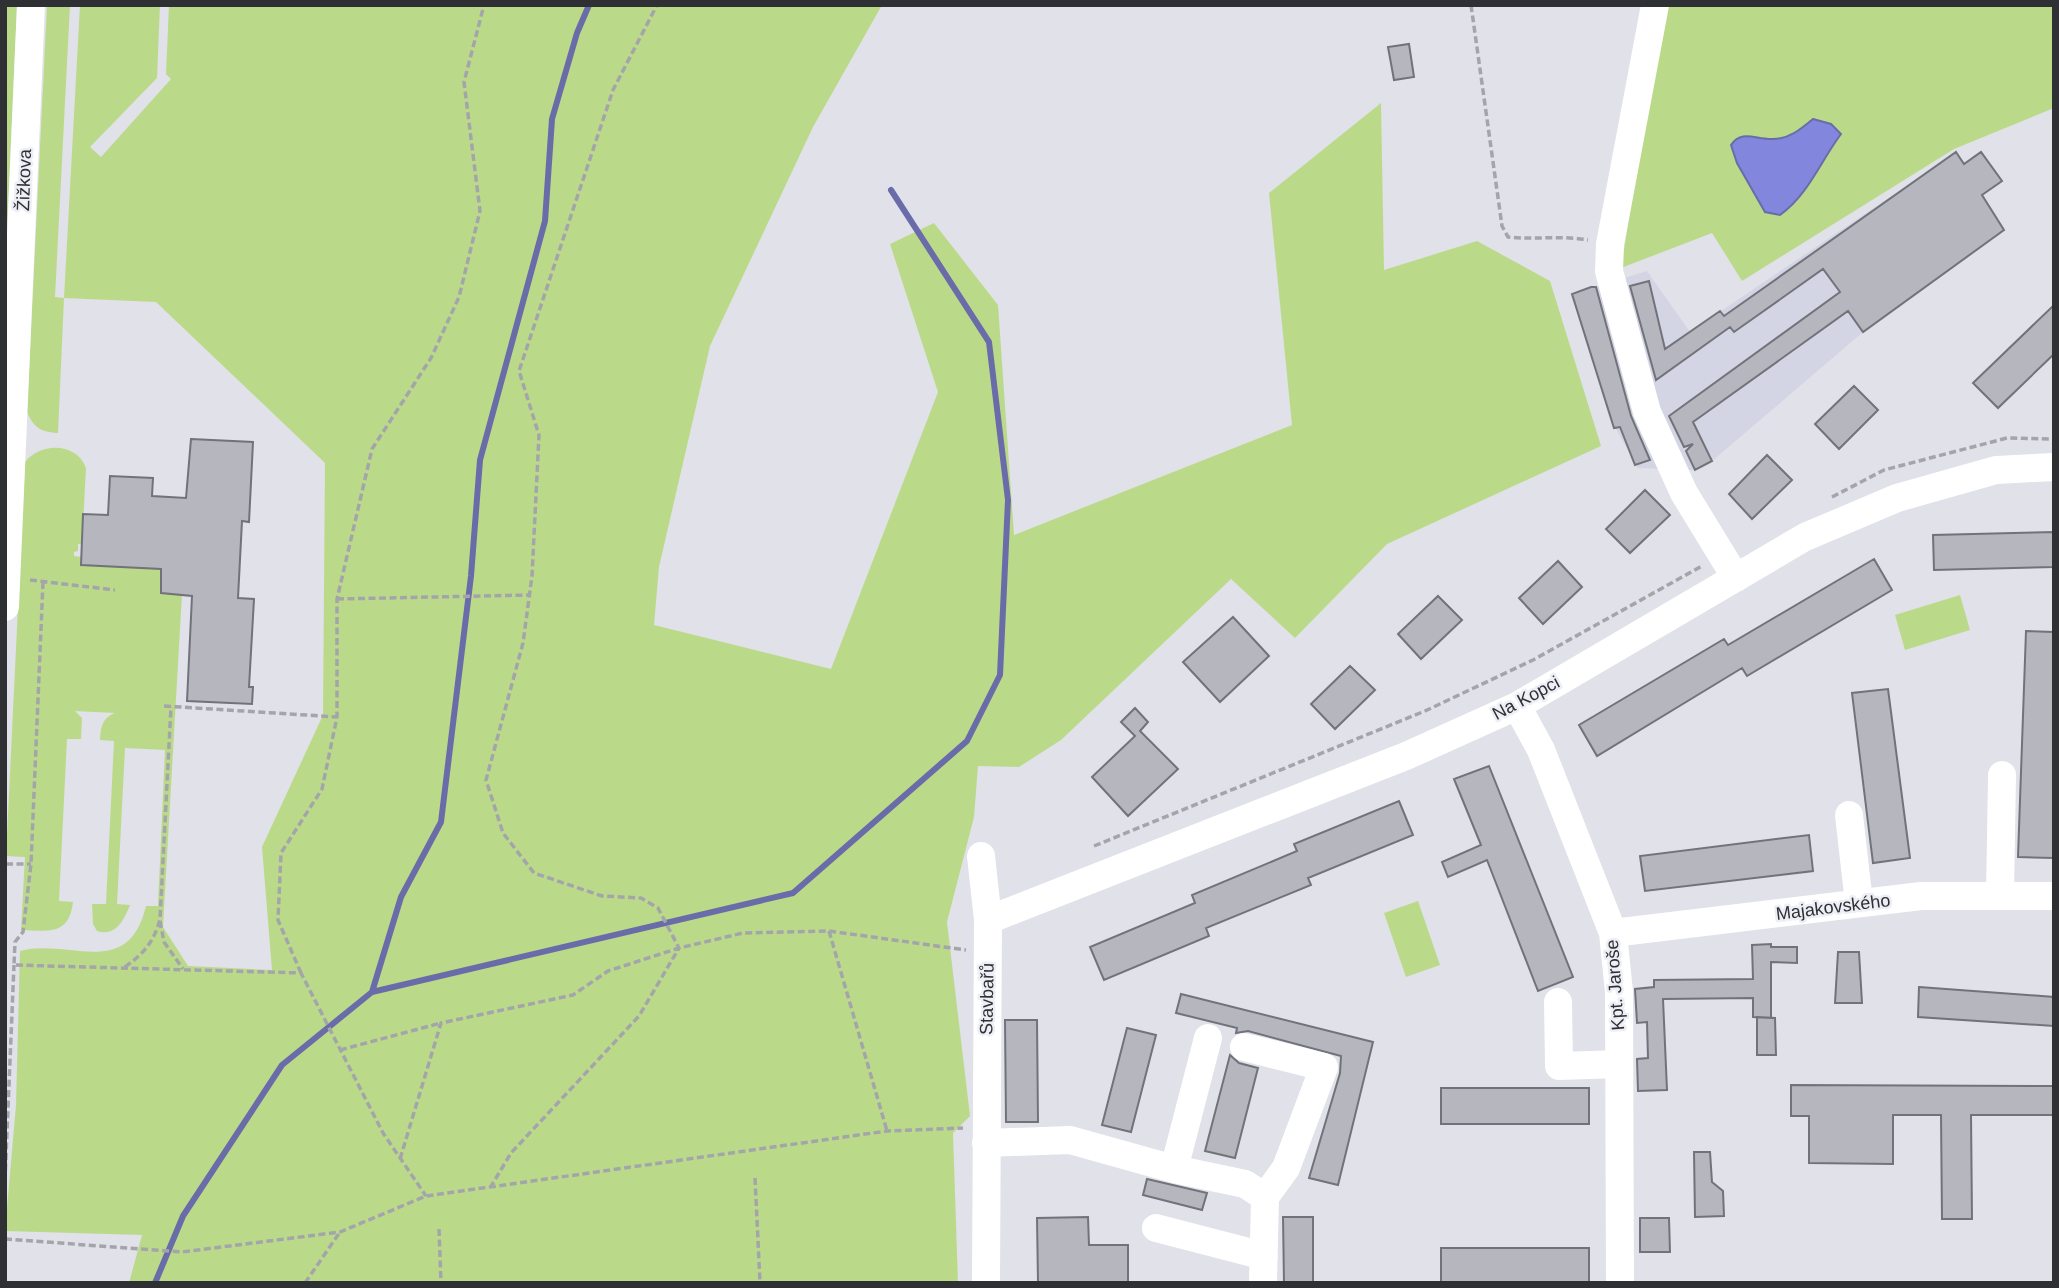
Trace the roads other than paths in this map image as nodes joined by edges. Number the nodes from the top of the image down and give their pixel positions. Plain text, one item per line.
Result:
1 (31, 5) edge
2 (1655, 5) edge
3 (2054, 467) edge
4 (1729, 566) junction
5 (6, 594) edge
6 (1517, 706) junction
7 (2002, 775) dead end
8 (1849, 815) dead end
9 (981, 856) dead end
10 (2000, 894) junction
11 (2054, 896) edge
12 (1859, 904) junction
13 (988, 920) junction
14 (1613, 933) junction
15 (1558, 1002) dead end
16 (1208, 1038) dead end
17 (1244, 1047) dead end
18 (1619, 1065) junction
19 (986, 1135) junction
20 (1174, 1169) junction
21 (1265, 1197) junction
22 (1156, 1228) dead end
23 (1263, 1270) edge
24 (986, 1283) edge
25 (1620, 1283) edge

1 - 5 street, Žižkova
2 - 4 street
3 - 4 street, Na Kopci
4 - 6 street, Na Kopci
6 - 13 street, Na Kopci
6 - 14 street, Kpt. Jaroše
7 - 10 street
8 - 12 street
9 - 13 street, Stavbařů
10 - 11 street, Majakovského
10 - 12 street, Majakovského
12 - 14 street, Majakovského
13 - 19 street, Stavbařů
14 - 18 street, Kpt. Jaroše
15 - 18 street
16 - 20 street
17 - 21 street
18 - 25 street, Kpt. Jaroše
19 - 20 street
19 - 24 street, Stavbařů
20 - 21 street
21 - 23 street
22 - 23 street

